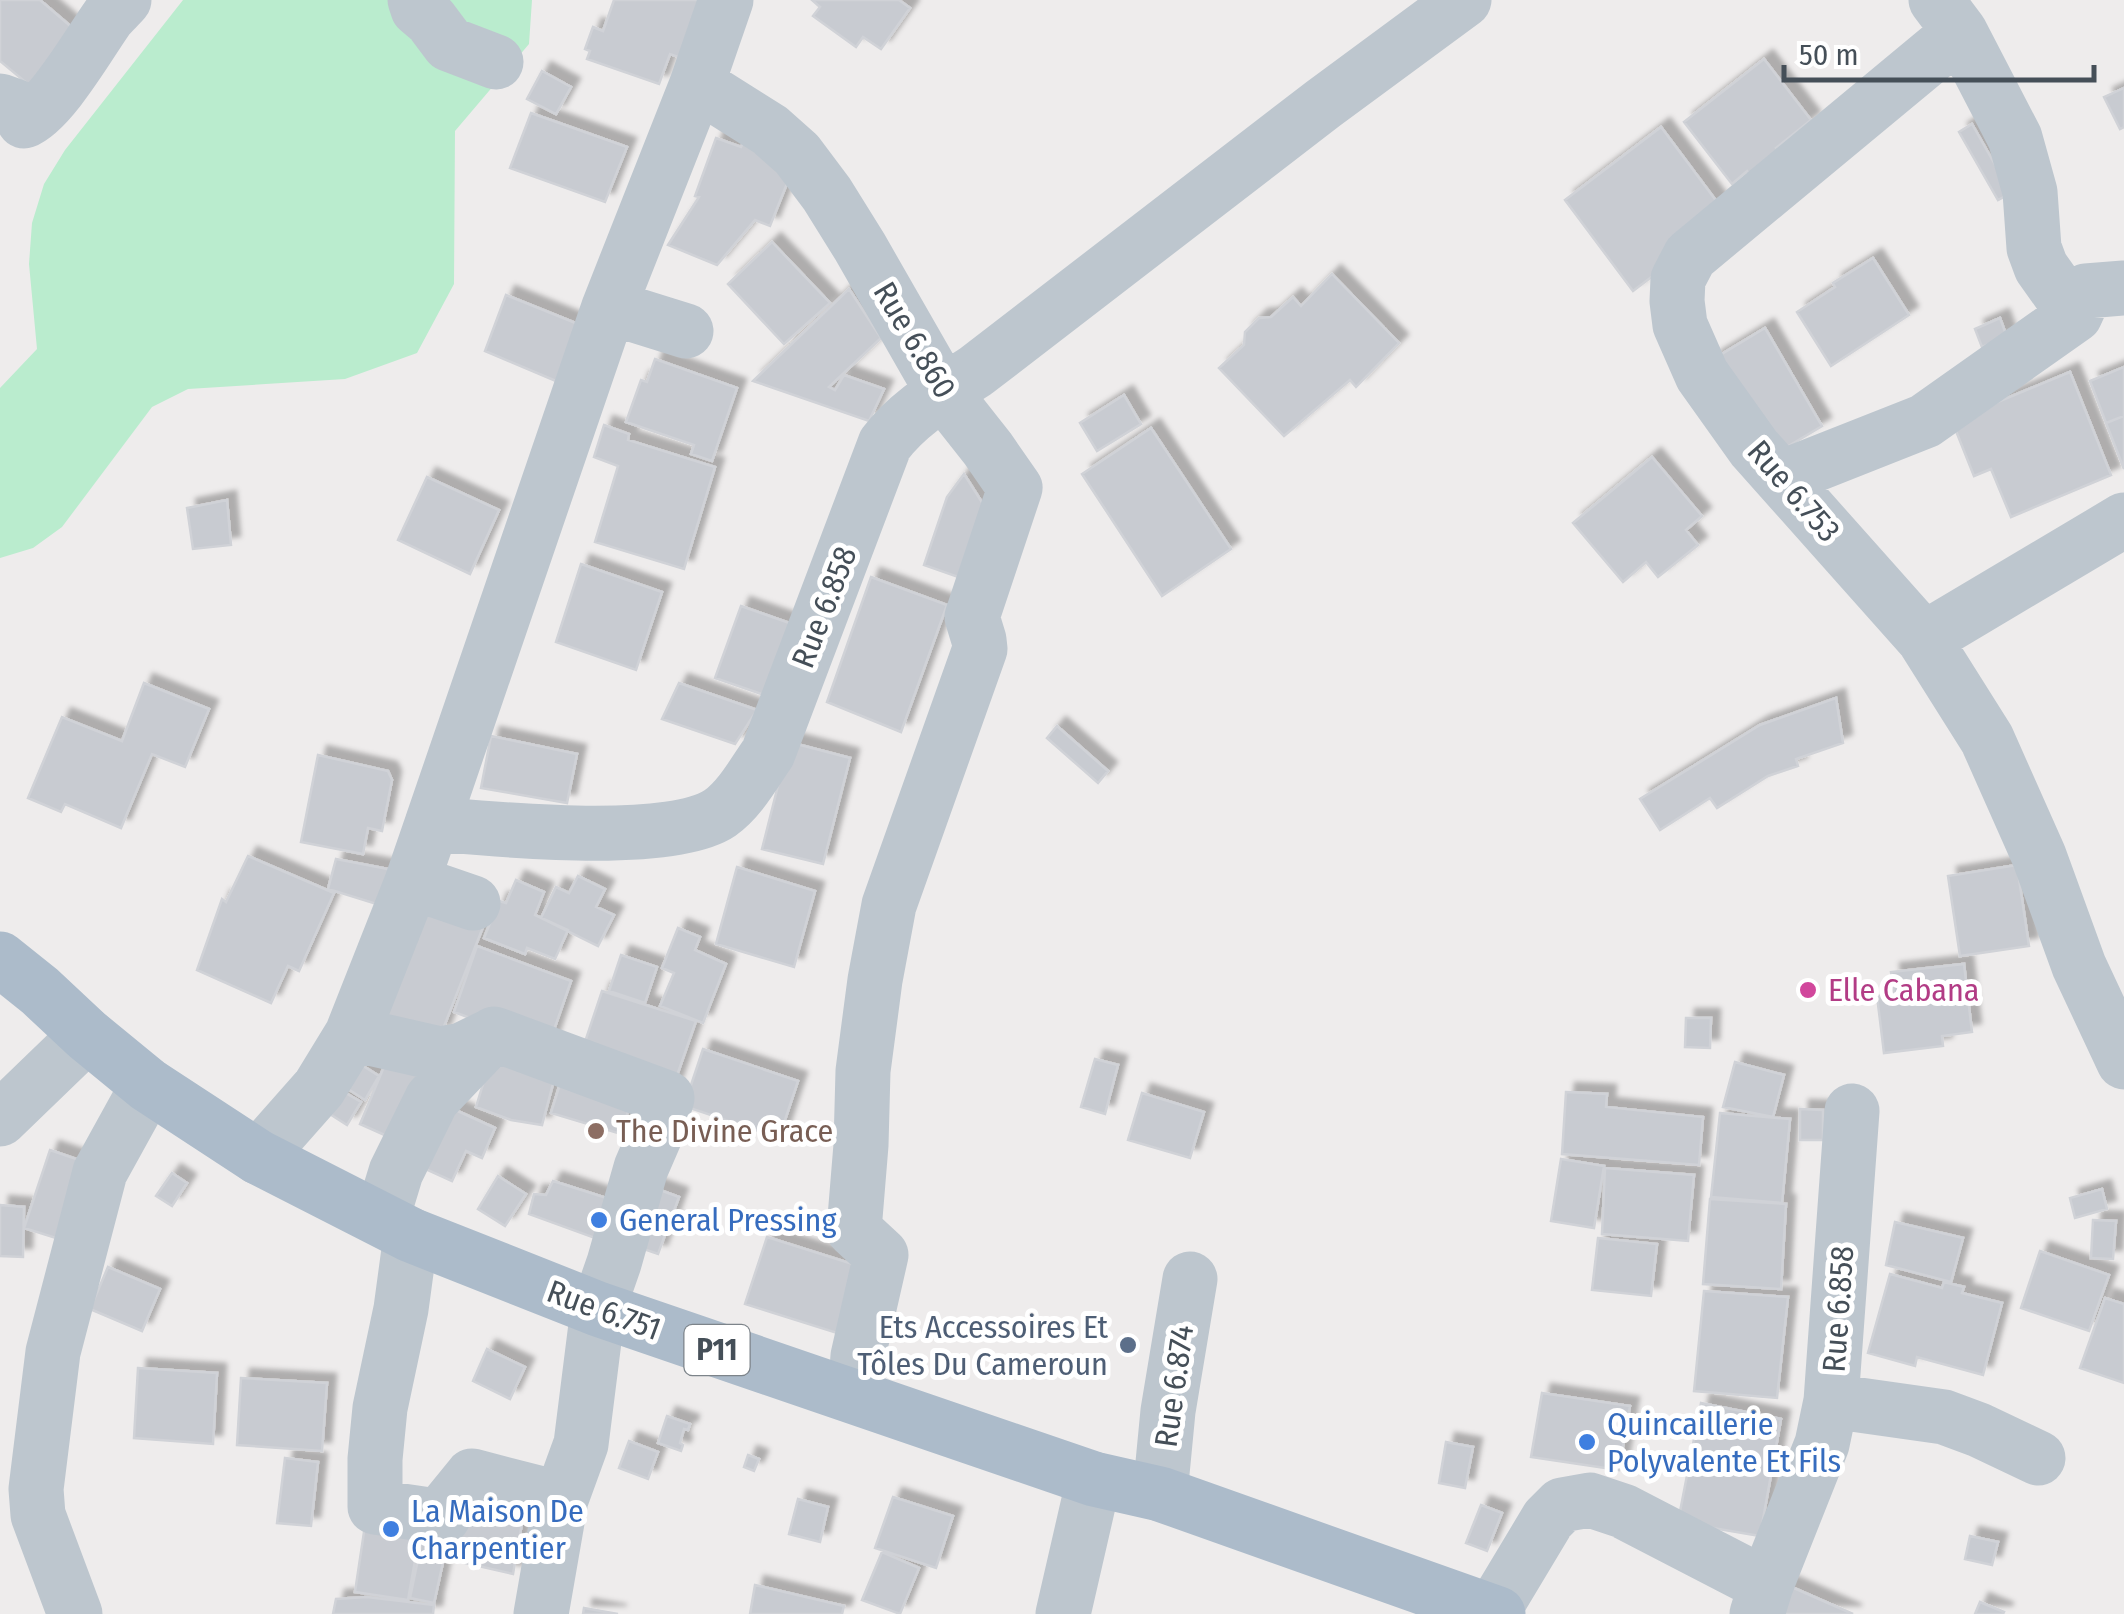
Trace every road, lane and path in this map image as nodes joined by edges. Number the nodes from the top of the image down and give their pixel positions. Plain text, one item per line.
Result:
1 (124, 0) edge
2 (415, 0) edge
3 (726, 0) edge
4 (1464, 0) edge
5 (1948, 16) edge
6 (496, 62) dead end
7 (697, 84) junction
8 (0, 101) edge
9 (2124, 288) edge
10 (609, 307) junction
11 (2075, 315) junction
12 (686, 331) dead end
13 (943, 392) junction
14 (1781, 478) junction
15 (2124, 520) edge
16 (1924, 640) junction
17 (432, 824) junction
18 (412, 882) junction
19 (473, 903) dead end
20 (0, 959) edge
21 (2104, 963) edge
22 (352, 1034) junction
23 (494, 1034) junction
24 (86, 1035) junction
25 (2124, 1062) edge
26 (148, 1085) junction
27 (1852, 1110) dead end
28 (0, 1119) edge
29 (258, 1157) junction
30 (396, 1226) junction
31 (1190, 1278) dead end
32 (598, 1309) junction
33 (854, 1396) junction
34 (1831, 1401) junction
35 (2038, 1458) dead end
36 (1094, 1479) junction
37 (1160, 1494) junction
38 (561, 1499) junction
39 (1761, 1599) edge
40 (1494, 1613) edge
41 (75, 1614) edge
42 (541, 1614) edge
43 (1063, 1614) edge

1 - 8 street
2 - 6 street
3 - 7 street
4 - 13 street, Rue 6.858
5 - 11 street
5 - 14 street, Rue 6.753
7 - 10 street
7 - 13 street, Rue 6.860
9 - 11 street
10 - 12 street
10 - 17 street
11 - 14 street
13 - 17 street, Rue 6.858
13 - 33 street, Rue 6.860
14 - 16 street, Rue 6.753
15 - 16 street
16 - 21 street, Rue 6.753
17 - 18 street
18 - 19 street
18 - 22 street
20 - 24 main road, Rue 6.751 / P11
21 - 25 street, Rue 6.753
22 - 23 street
22 - 29 street
23 - 30 street
23 - 32 street
24 - 26 main road, Rue 6.751 / P11
24 - 28 street
26 - 29 main road, Rue 6.751 / P11
26 - 41 street
27 - 34 street, Rue 6.858
29 - 30 main road, Rue 6.751 / P11
30 - 32 main road, Rue 6.751 / P11
30 - 38 street
31 - 37 street, Rue 6.874
32 - 33 main road, Rue 6.751 / P11
32 - 38 street
33 - 36 main road, Rue 6.751 / P11
34 - 35 street
34 - 39 street, Rue 6.858
36 - 37 main road, Rue 6.751 / P11
36 - 43 street
37 - 40 main road, Rue 6.751 / P11
38 - 42 street
39 - 40 street

